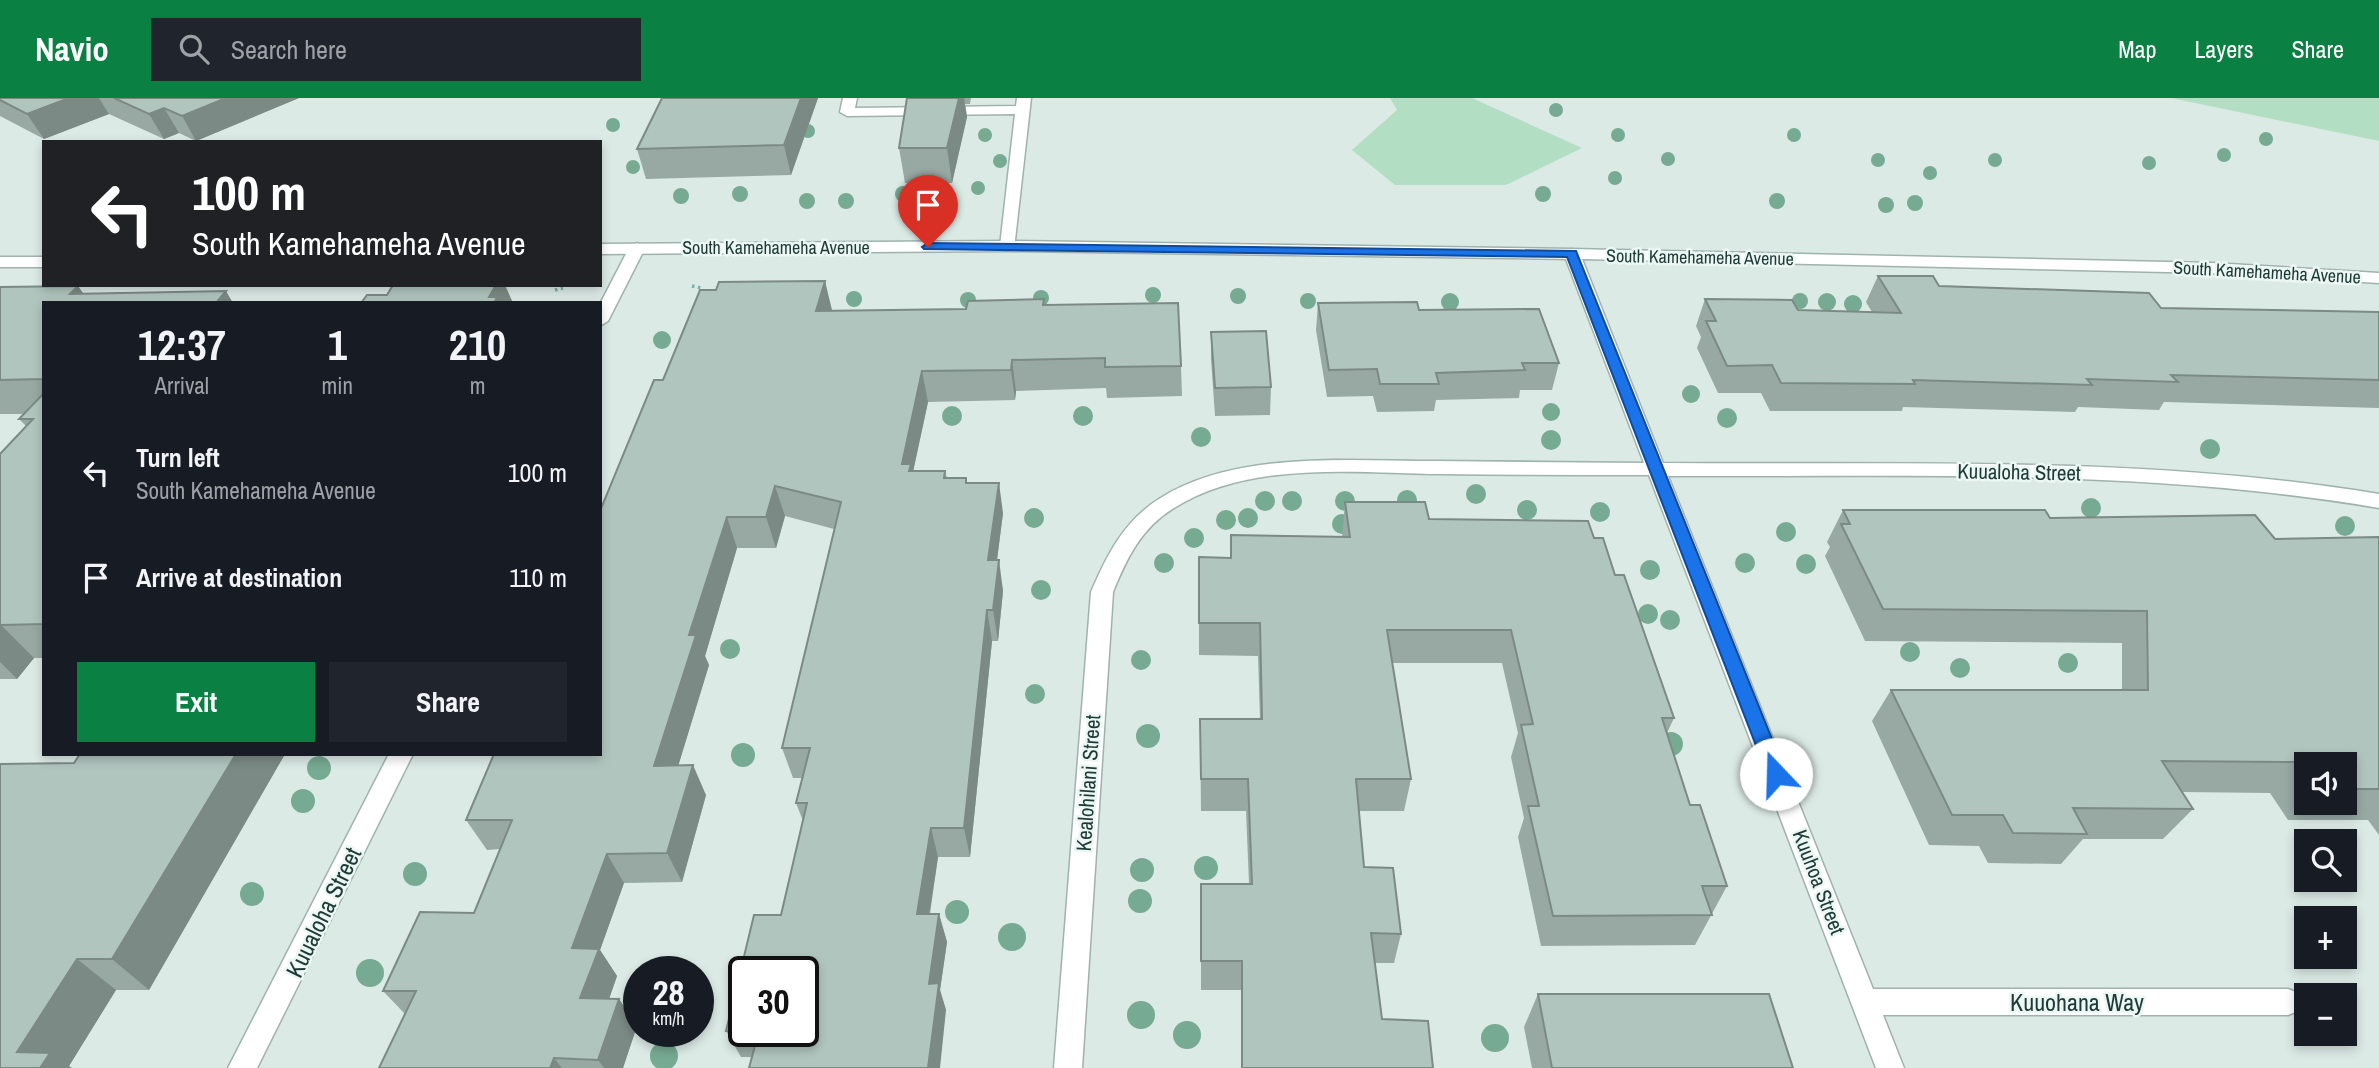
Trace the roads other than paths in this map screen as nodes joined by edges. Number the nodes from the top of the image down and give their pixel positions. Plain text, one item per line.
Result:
1 (850, 98) edge
2 (1023, 104) edge
3 (1007, 246) junction
4 (637, 248) junction
5 (602, 249) edge
6 (1572, 254) junction
7 (42, 261) edge
8 (0, 262) edge
9 (2379, 278) edge
10 (602, 317) edge
11 (1658, 470) junction
12 (2379, 501) edge
13 (1153, 514) joint
14 (400, 756) edge
15 (1866, 1002) junction
16 (2288, 1002) dead end
17 (242, 1068) edge
18 (1068, 1068) edge
19 (1890, 1068) edge

1 - 2 street
2 - 3 street
3 - 4 street, South Kamehameha Avenue
3 - 6 street, South Kamehameha Avenue
4 - 5 street, South Kamehameha Avenue
4 - 10 street
6 - 9 street, South Kamehameha Avenue
6 - 11 street, Kuuhoa Street
7 - 8 street
11 - 12 street, Kuualoha Street
11 - 13 street, Kuualoha Street
11 - 15 street, Kuuhoa Street
13 - 18 street, Kealohilani Street
14 - 17 street, Kuualoha Street
15 - 16 street, Kuuohana Way
15 - 19 street, Kuuhoa Street

